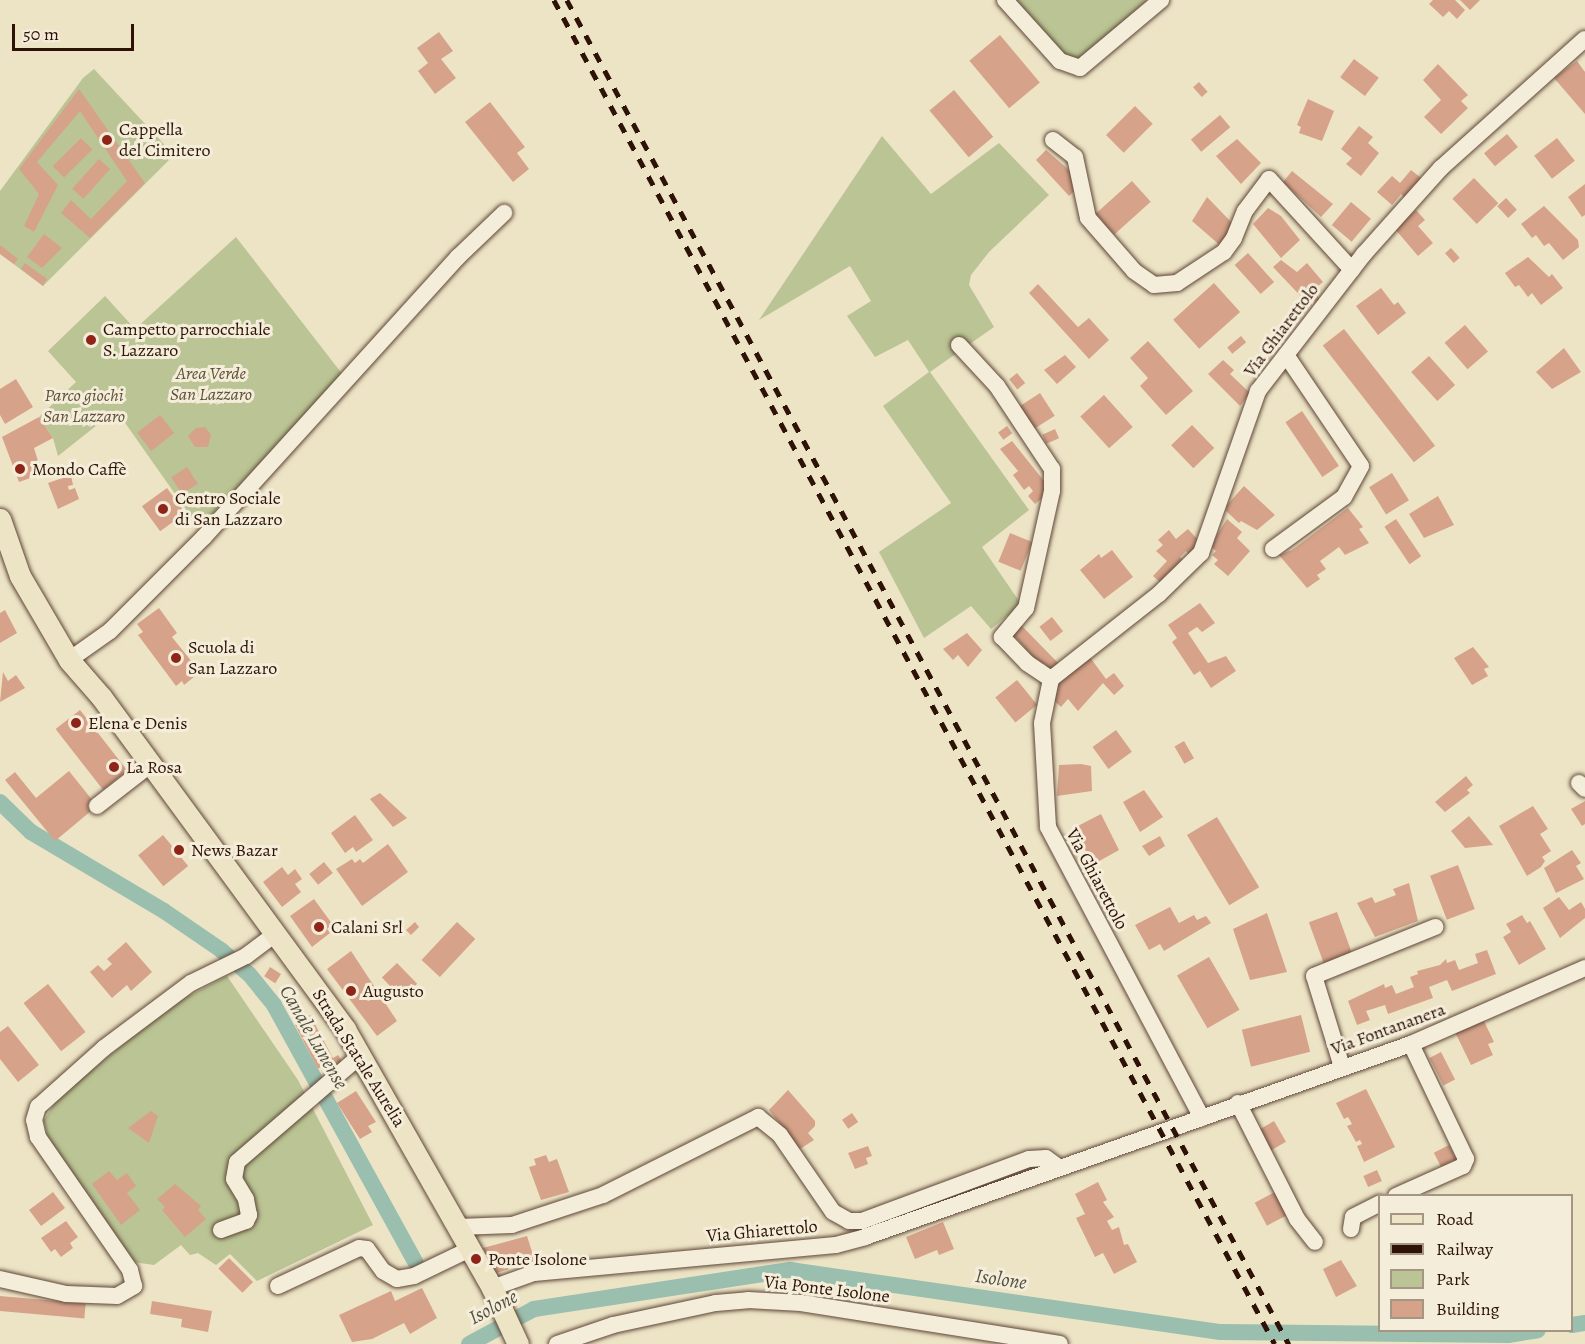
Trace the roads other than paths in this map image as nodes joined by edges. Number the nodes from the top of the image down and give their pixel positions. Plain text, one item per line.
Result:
1 (1005, 0) edge
2 (1161, 0) edge
3 (1585, 39) edge
4 (1053, 140) dead end
5 (504, 213) dead end
6 (1352, 270) junction
7 (960, 345) dead end
8 (1286, 355) junction
9 (2, 533) edge
10 (1273, 549) dead end
11 (69, 660) junction
12 (1051, 679) junction
13 (151, 764) junction
14 (97, 807) dead end
15 (1435, 927) dead end
16 (275, 934) junction
17 (1585, 968) edge
18 (1411, 1044) junction
19 (361, 1055) junction
20 (1342, 1067) junction
21 (1238, 1103) junction
22 (1202, 1118) junction
23 (1057, 1166) junction
24 (1400, 1194) edge
25 (1378, 1204) edge
26 (458, 1227) junction
27 (1351, 1229) dead end
28 (221, 1230) dead end
29 (1315, 1242) dead end
30 (470, 1249) junction
31 (0, 1279) edge
32 (278, 1286) dead end
33 (494, 1293) junction
34 (518, 1344) edge
35 (556, 1344) edge
36 (1060, 1344) edge

1 - 2 street
3 - 6 street, Via Ghiarettolo
4 - 6 street
5 - 11 street
6 - 8 street, Via Ghiarettolo
7 - 12 street
8 - 10 street
8 - 12 street, Via Ghiarettolo
9 - 11 main road, Strada Statale Aurelia
11 - 13 main road, Strada Statale Aurelia
12 - 22 street, Via Ghiarettolo
13 - 14 street
13 - 16 main road, Strada Statale Aurelia
15 - 20 street
16 - 19 main road, Strada Statale Aurelia
16 - 31 street
17 - 18 street, Via Fontananera
18 - 20 street, Via Fontananera
18 - 24 street
19 - 26 main road, Strada Statale Aurelia
19 - 28 street
20 - 21 street, Via Fontananera
21 - 22 street, Via Fontananera
21 - 29 street
22 - 23 street, Via Ghiarettolo
23 - 26 street
23 - 33 street, Via Ghiarettolo
25 - 27 street
26 - 30 main road, Strada Statale Aurelia
30 - 32 street
30 - 33 main road, Strada Statale Aurelia
33 - 34 main road, Strada Statale Aurelia
35 - 36 street, Via Ponte Isolone

